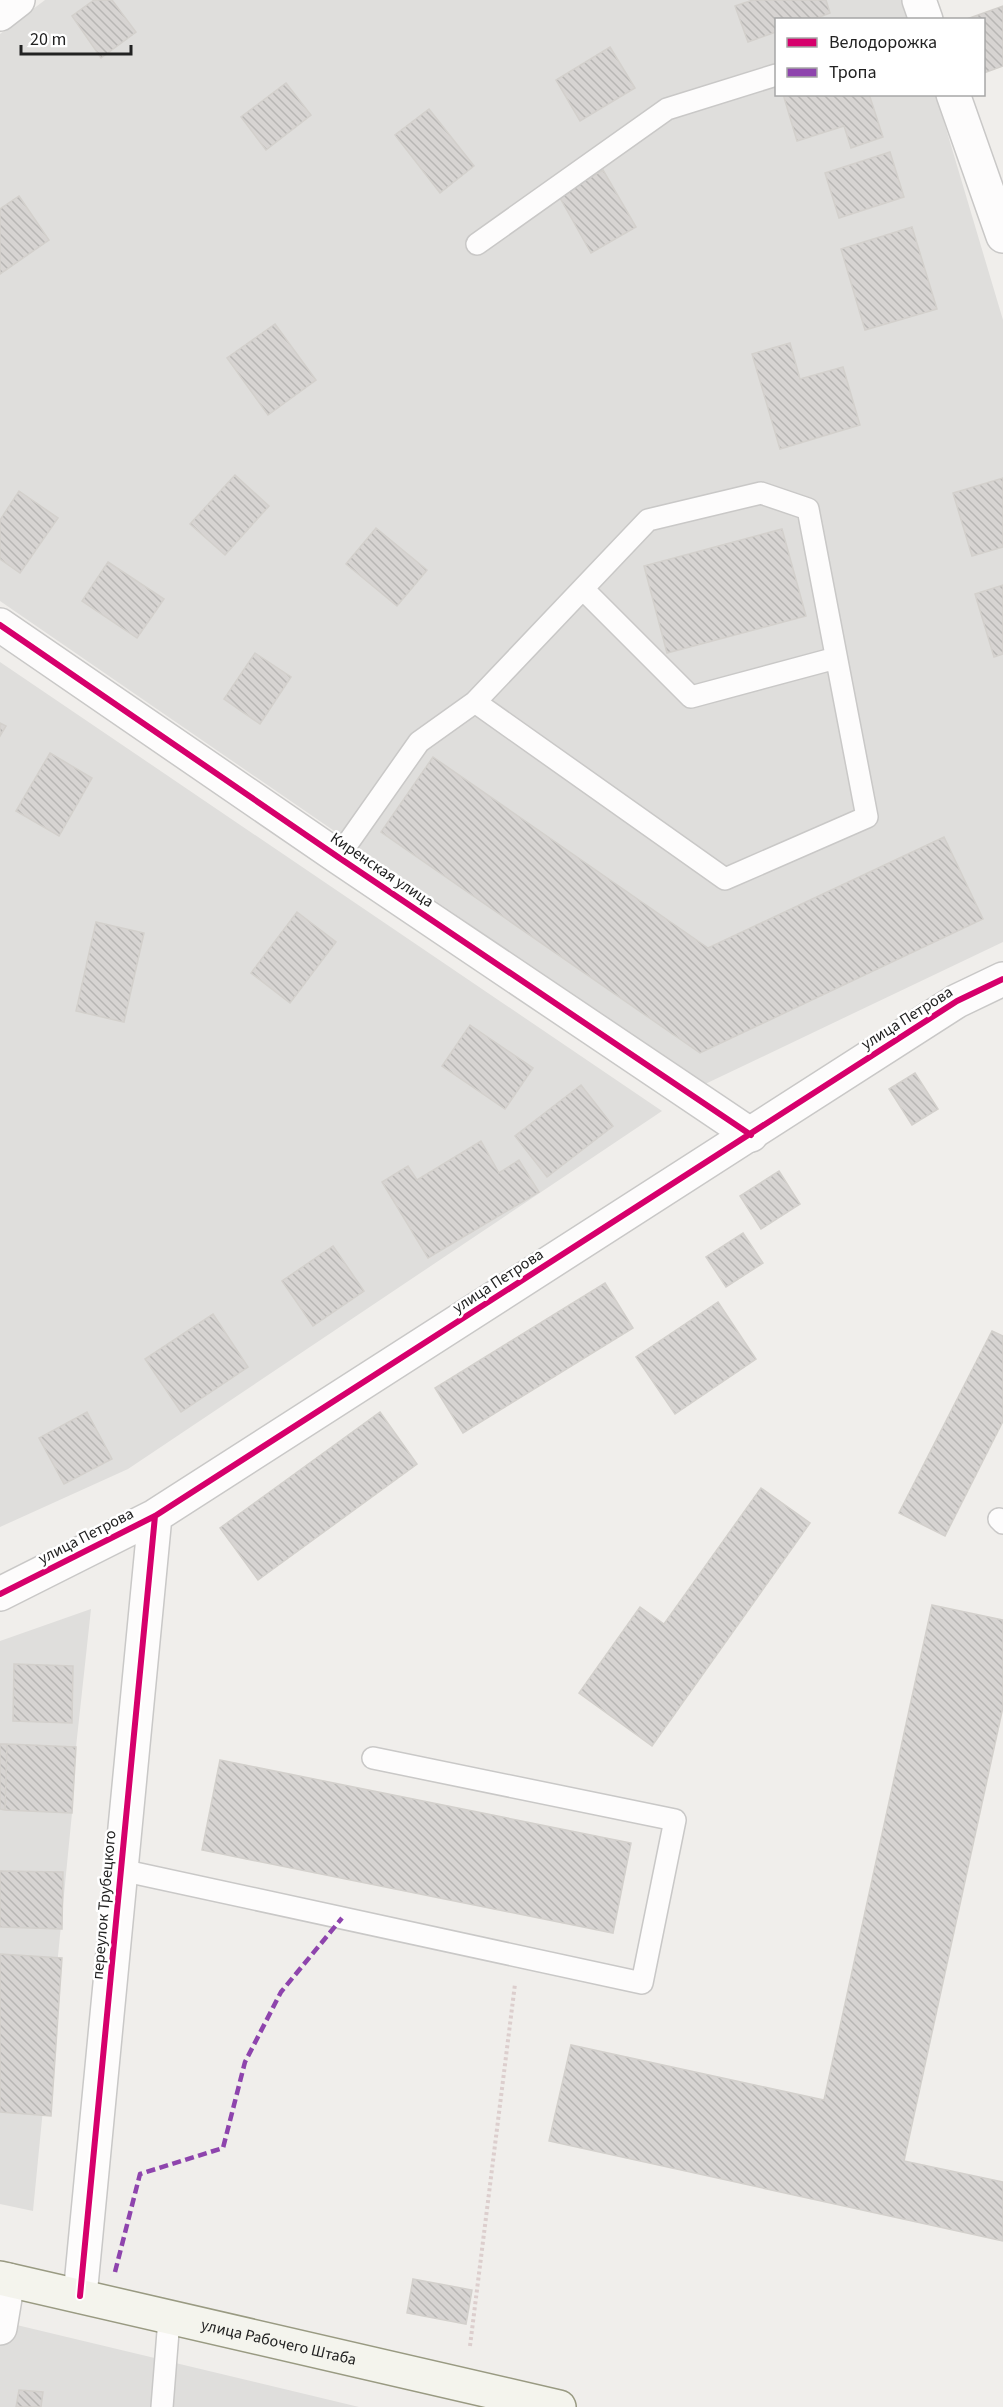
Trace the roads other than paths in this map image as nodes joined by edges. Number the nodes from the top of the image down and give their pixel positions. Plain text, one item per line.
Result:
1 (18, 0) edge
2 (919, 0) edge
3 (0, 14) edge
4 (925, 18) edge
5 (775, 76) edge
6 (953, 96) edge
7 (1003, 236) edge
8 (477, 244) dead end
9 (583, 589) junction
10 (0, 625) edge
11 (836, 658) junction
12 (475, 702) junction
13 (338, 857) junction
14 (1003, 979) edge
15 (751, 1135) junction
16 (155, 1516) junction
17 (0, 1594) edge
18 (373, 1758) dead end
19 (121, 1870) junction
20 (4, 2279) edge
21 (80, 2296) junction
22 (170, 2319) junction
23 (0, 2328) edge
24 (545, 2406) edge
25 (162, 2407) edge

1 - 3 street
2 - 4 street
5 - 8 lane
6 - 7 street
9 - 11 lane
9 - 11 lane
9 - 12 lane
10 - 13 street, Киренская улица
11 - 12 lane
12 - 13 lane
13 - 15 street, Киренская улица
14 - 15 street, улица Петрова
15 - 16 street, улица Петрова
16 - 17 street, улица Петрова
16 - 19 street, переулок Трубецкого
18 - 19 lane
19 - 21 street, переулок Трубецкого
20 - 21 main road, улица Рабочего Штаба
20 - 23 street
21 - 22 main road, улица Рабочего Штаба
22 - 24 main road, улица Рабочего Штаба
22 - 25 lane

